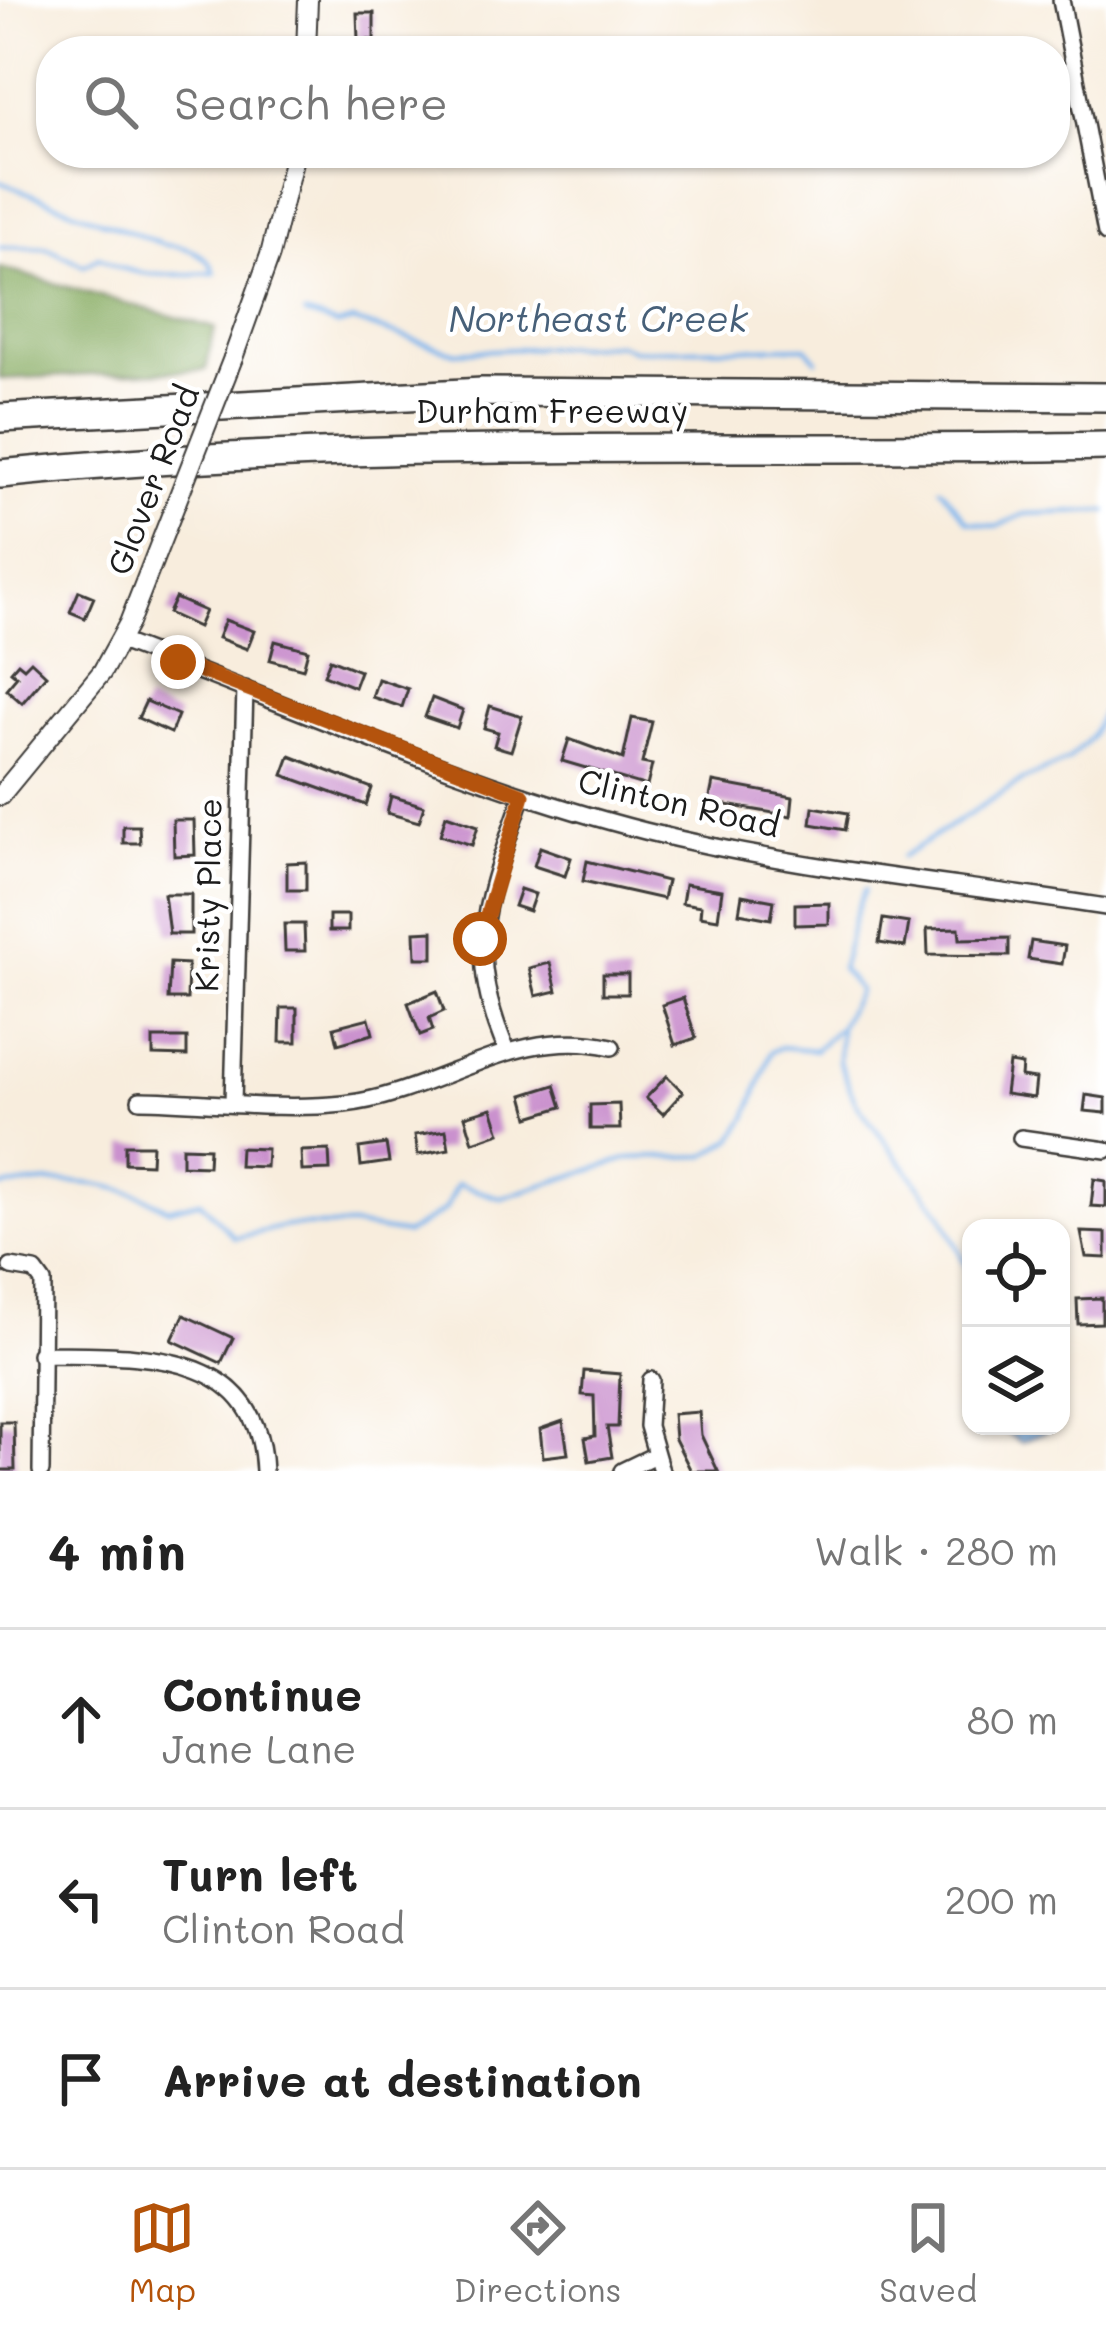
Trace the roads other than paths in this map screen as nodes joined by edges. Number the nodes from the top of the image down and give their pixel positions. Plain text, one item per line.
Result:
1 (308, 0) edge
2 (1061, 0) edge
3 (307, 36) edge
4 (1069, 36) edge
5 (1070, 43) edge
6 (291, 168) edge
7 (1101, 190) edge
8 (1106, 233) edge
9 (1106, 397) edge
10 (0, 418) edge
11 (1106, 446) edge
12 (0, 474) edge
13 (120, 640) junction
14 (244, 689) junction
15 (523, 795) junction
16 (0, 796) edge
17 (1106, 907) edge
18 (612, 1047) dead end
19 (507, 1052) junction
20 (140, 1100) dead end
21 (233, 1102) junction
22 (1022, 1138) dead end
23 (1106, 1150) edge
24 (11, 1267) dead end
25 (40, 1354) junction
26 (651, 1380) dead end
27 (657, 1463) edge
28 (41, 1471) edge
29 (264, 1471) edge
30 (622, 1471) edge

1 - 3 street
2 - 4 street
5 - 7 street
6 - 13 street, Glover Road, bridge
7 - 8 street
9 - 10 highway, Durham Freeway
11 - 12 highway, Durham Freeway
13 - 14 street, Clinton Road
13 - 16 street, Glover Road
14 - 15 street, Clinton Road
14 - 21 street, Kristy Place
15 - 17 street, Clinton Road
15 - 19 street
18 - 19 street
19 - 21 street
20 - 21 street
22 - 23 street
24 - 25 street
25 - 28 street
25 - 29 street
26 - 27 street
27 - 30 street

